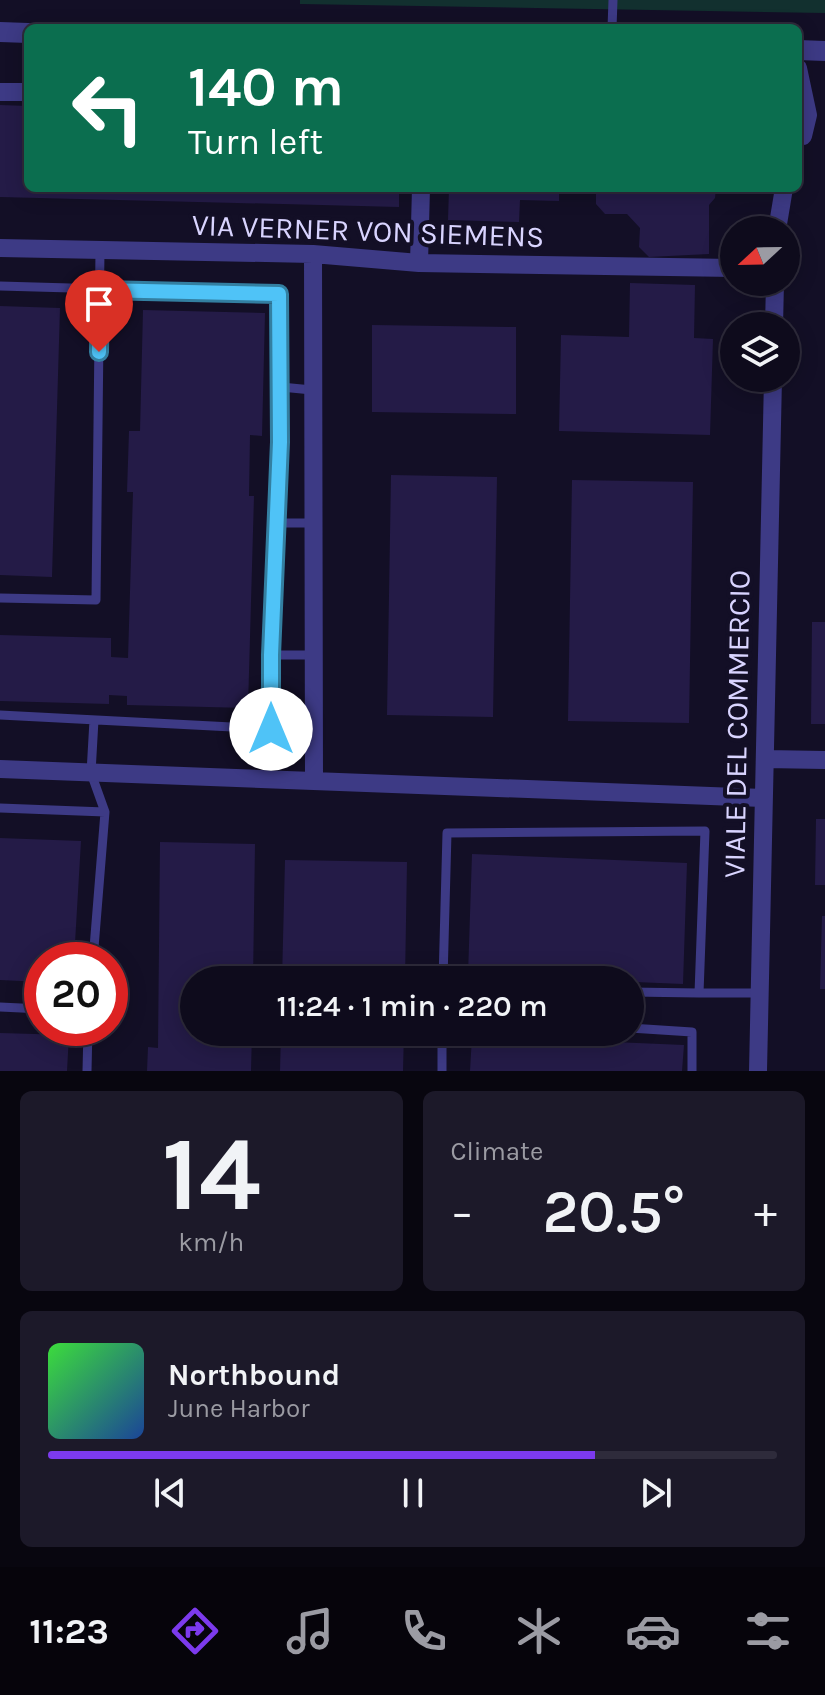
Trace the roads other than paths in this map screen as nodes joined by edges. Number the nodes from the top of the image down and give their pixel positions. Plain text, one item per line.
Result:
1 (613, 0) edge
2 (612, 24) edge
3 (0, 32) edge
4 (24, 33) edge
5 (802, 50) edge
6 (825, 51) edge
7 (802, 87) edge
8 (0, 92) edge
9 (24, 92) edge
10 (825, 110) edge
11 (802, 138) edge
12 (802, 141) edge
13 (421, 192) edge
14 (771, 192) edge
15 (783, 192) edge
16 (774, 216) edge
17 (779, 216) edge
18 (0, 248) edge
19 (100, 250) junction
20 (313, 254) junction
21 (419, 263) junction
22 (720, 268) edge
23 (0, 286) edge
24 (100, 290) junction
25 (281, 387) junction
26 (312, 390) junction
27 (773, 392) edge
28 (279, 523) junction
29 (311, 523) junction
30 (0, 598) edge
31 (271, 655) junction
32 (314, 655) junction
33 (0, 715) edge
34 (94, 720) junction
35 (765, 759) junction
36 (825, 760) edge
37 (0, 769) edge
38 (91, 773) junction
39 (314, 780) junction
40 (763, 798) junction
41 (0, 808) edge
42 (105, 812) junction
43 (94, 942) edge
44 (443, 966) edge
45 (644, 992) edge
46 (699, 993) junction
47 (759, 993) junction
48 (0, 1007) edge
49 (24, 1008) edge
50 (644, 1029) edge
51 (88, 1046) edge
52 (442, 1046) edge
53 (87, 1071) edge
54 (442, 1071) edge
55 (692, 1071) edge
56 (758, 1071) edge

1 - 2 lane
3 - 4 street
5 - 6 street
7 - 11 street
8 - 9 street
10 - 12 street
13 - 21 street
14 - 16 street
15 - 17 street
18 - 19 street, VIA VERNER VON SIEMENS
19 - 20 street, VIA VERNER VON SIEMENS
19 - 24 lane
20 - 21 street, VIA VERNER VON SIEMENS
20 - 26 street
21 - 22 street, VIA VERNER VON SIEMENS
23 - 24 lane
24 - 25 lane
24 - 30 lane
25 - 26 lane
25 - 28 lane
26 - 29 street
27 - 35 street, VIALE DEL COMMERCIO
28 - 29 lane
28 - 31 lane
29 - 32 street
31 - 32 lane
31 - 34 lane
32 - 39 street
33 - 34 lane
34 - 38 lane
35 - 36 street
35 - 40 street, VIALE DEL COMMERCIO
37 - 38 street
38 - 39 street
38 - 42 lane
39 - 40 street
40 - 47 street, VIALE DEL COMMERCIO
41 - 42 lane
42 - 43 lane
44 - 46 lane
45 - 46 lane
46 - 47 lane
47 - 56 street, VIALE DEL COMMERCIO
48 - 49 lane
50 - 55 lane
51 - 53 lane
52 - 54 lane

